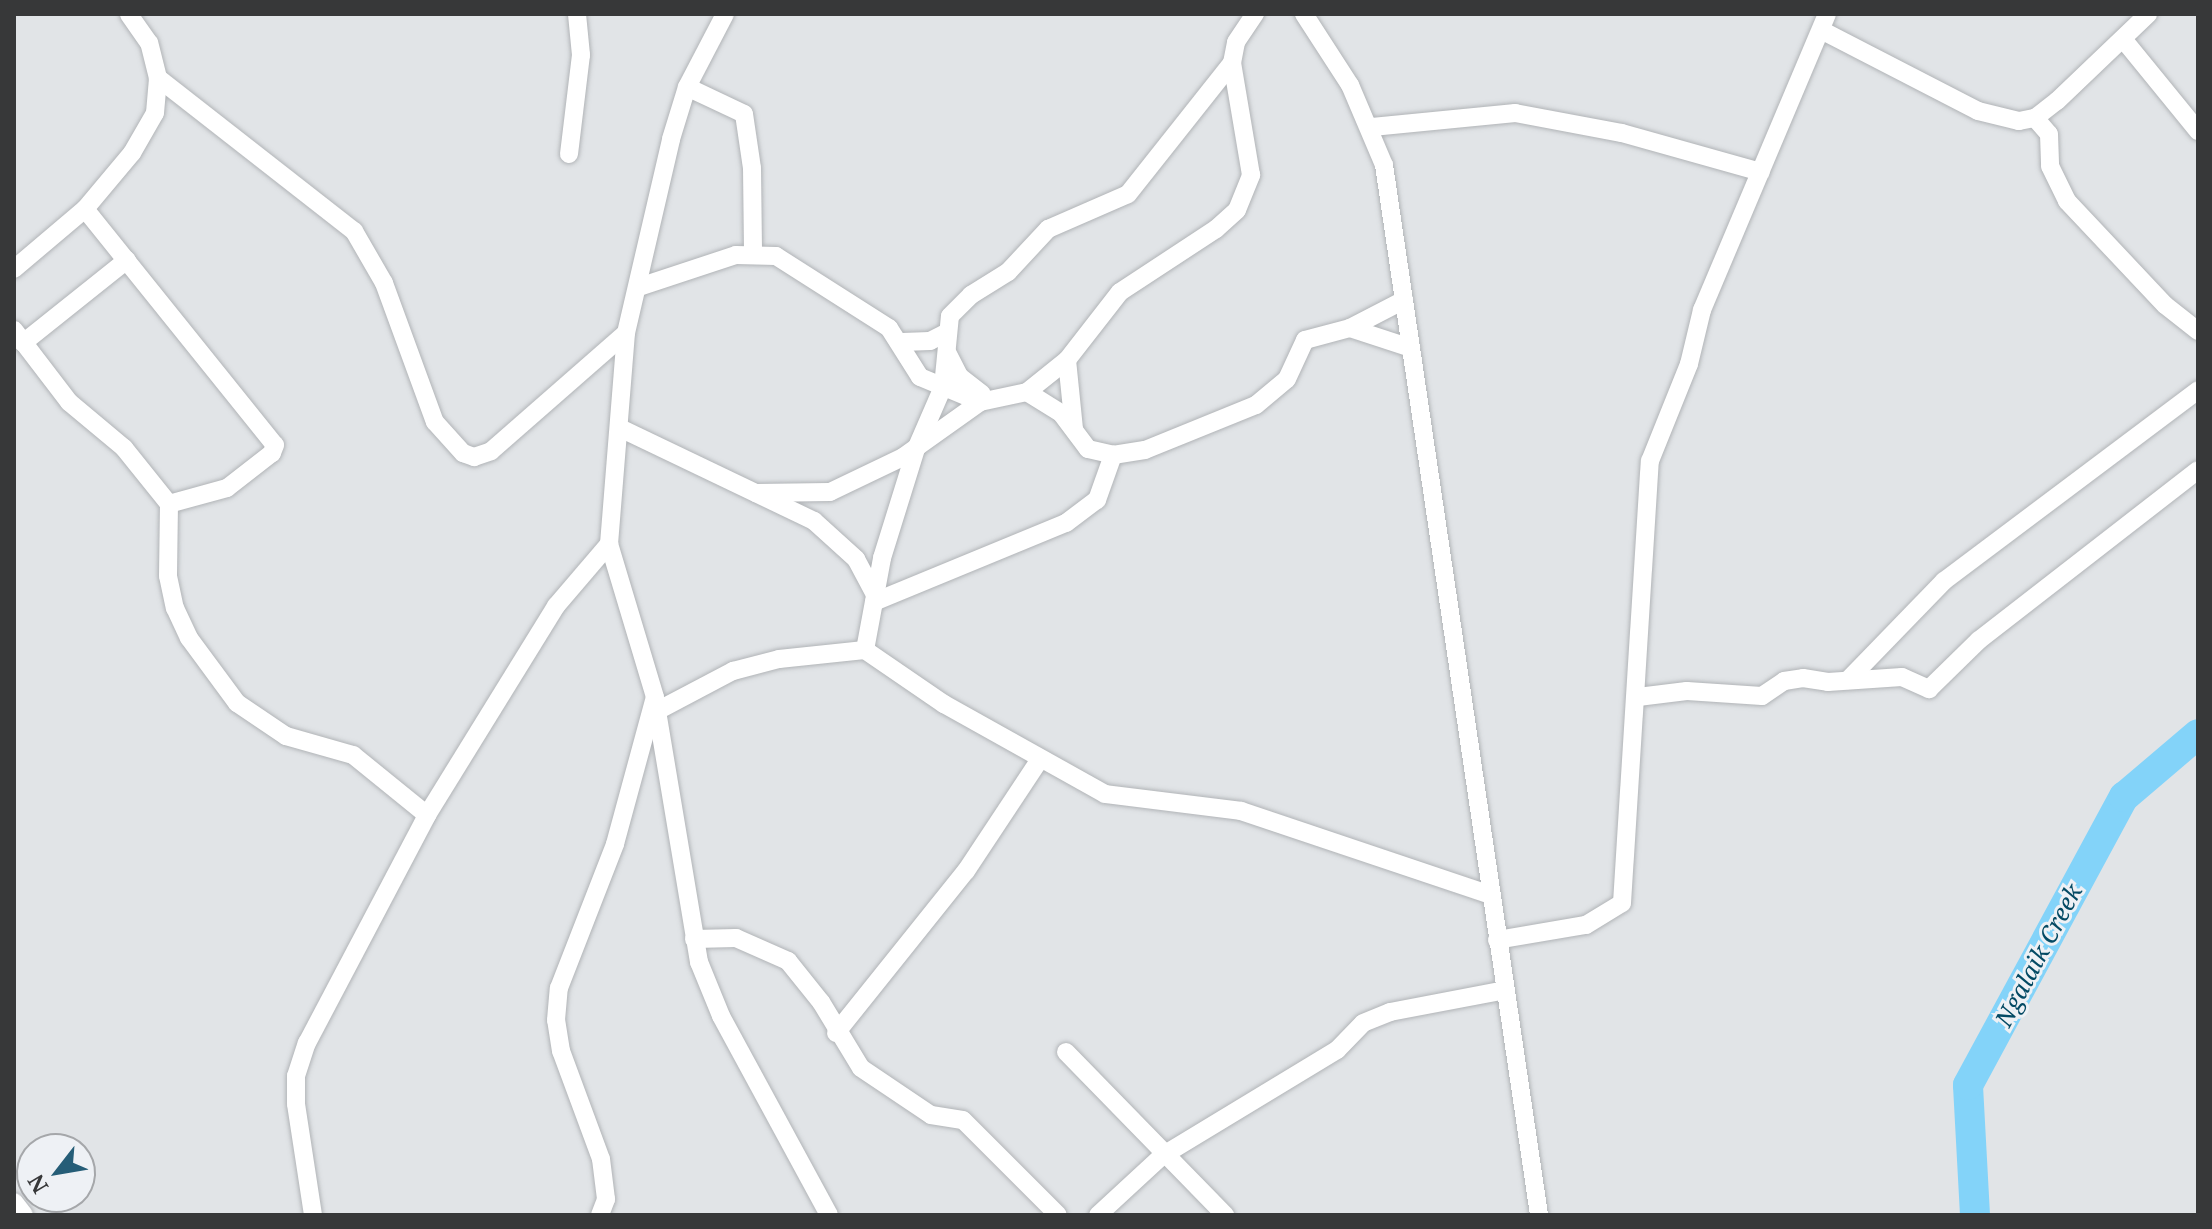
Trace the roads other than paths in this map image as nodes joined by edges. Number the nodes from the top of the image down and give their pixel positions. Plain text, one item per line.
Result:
1 (129, 14) edge
2 (577, 14) edge
3 (725, 14) edge
4 (1255, 14) edge
5 (1304, 14) edge
6 (1825, 22) edge
7 (2133, 24) edge
8 (1232, 63) junction
9 (158, 78) junction
10 (687, 87) junction
11 (2035, 118) junction
12 (1372, 127) junction
13 (2198, 131) edge
14 (569, 154) dead end
15 (1761, 172) junction
16 (85, 209) junction
17 (753, 251) junction
18 (127, 260) junction
19 (14, 269) edge
20 (639, 287) junction
21 (1404, 300) junction
22 (1350, 328) junction
23 (2198, 331) edge
24 (948, 332) junction
25 (626, 333) junction
26 (18, 337) edge
27 (902, 342) junction
28 (1411, 348) junction
29 (947, 352) junction
30 (1067, 360) junction
31 (943, 387) junction
32 (2198, 390) edge
33 (1027, 392) junction
34 (988, 399) junction
35 (622, 429) junction
36 (1074, 431) junction
37 (916, 449) junction
38 (1113, 455) junction
39 (2198, 470) edge
40 (756, 493) junction
41 (169, 504) junction
42 (609, 544) junction
43 (875, 598) junction
44 (865, 650) junction
45 (1848, 680) junction
46 (1638, 697) junction
47 (656, 704) junction
48 (1040, 759) junction
49 (427, 815) junction
50 (1491, 895) junction
51 (694, 939) junction
52 (1497, 940) junction
53 (1505, 990) junction
54 (836, 1033) junction
55 (1066, 1052) dead end
56 (1162, 1156) junction
57 (14, 1202) edge
58 (24, 1215) edge
59 (313, 1215) edge
60 (600, 1215) edge
61 (829, 1215) edge
62 (1058, 1215) edge
63 (1098, 1215) edge
64 (1225, 1215) edge
65 (1539, 1215) edge

1 - 9 street
2 - 14 street
3 - 10 street
4 - 8 street
5 - 12 street
6 - 11 street
6 - 15 street
7 - 11 street
7 - 13 street
8 - 24 street
8 - 30 street
9 - 16 street
9 - 25 street
10 - 17 street
10 - 20 street
11 - 23 street
12 - 15 street
12 - 21 street
15 - 46 street
16 - 18 street
16 - 19 street
17 - 20 street
17 - 27 street
18 - 26 street
18 - 41 street
20 - 25 street
21 - 22 street
21 - 28 street
22 - 28 street
22 - 38 street
24 - 27 street
24 - 29 street
25 - 35 street
26 - 41 street
27 - 31 street
28 - 50 street
29 - 31 street
29 - 34 street
30 - 33 street
30 - 36 street
31 - 34 street
31 - 37 street
32 - 45 street
33 - 34 street
33 - 36 street
34 - 37 street
35 - 40 street
35 - 42 street
36 - 38 street
37 - 40 street
37 - 43 street
38 - 43 street
39 - 45 street
40 - 43 street
41 - 49 street
42 - 47 street
42 - 49 street
43 - 44 street
44 - 47 street
44 - 48 street
45 - 46 street
46 - 52 street
47 - 51 street
47 - 60 street
48 - 50 street
48 - 54 street
49 - 59 street
50 - 52 street
51 - 54 street
51 - 61 street
52 - 53 street
53 - 56 street
53 - 65 street
54 - 62 street
55 - 56 street
56 - 63 street
56 - 64 street
57 - 58 street

